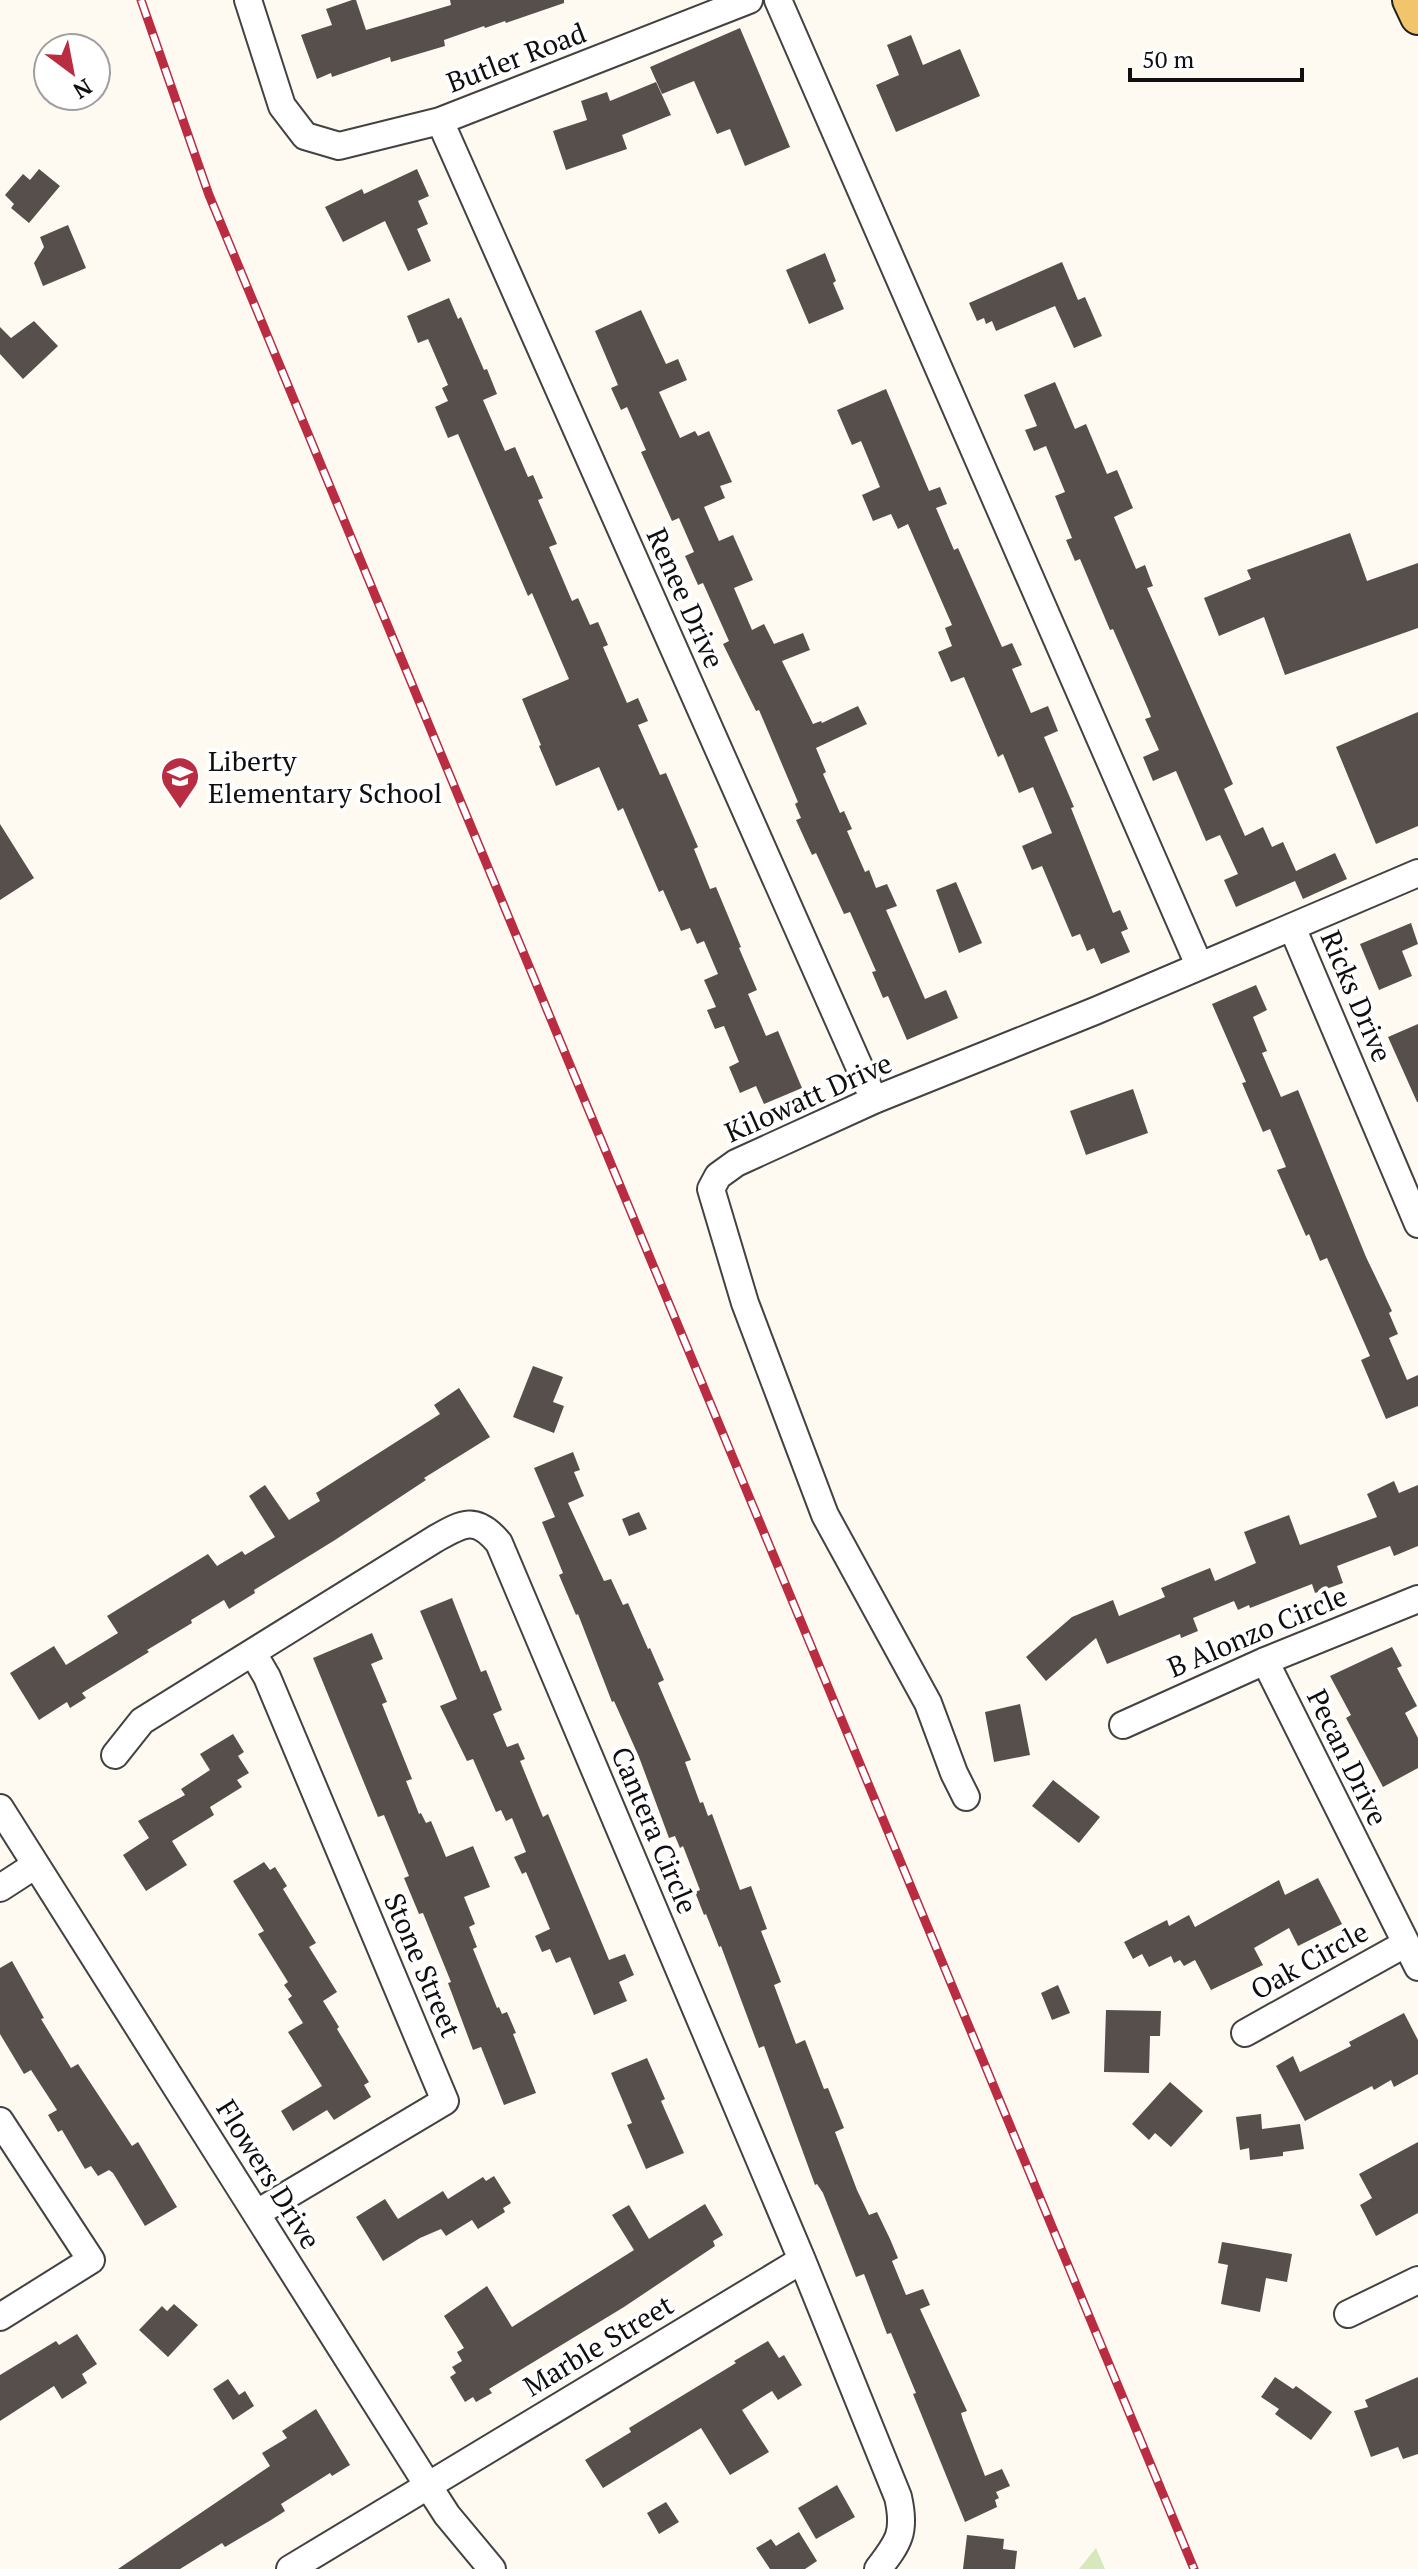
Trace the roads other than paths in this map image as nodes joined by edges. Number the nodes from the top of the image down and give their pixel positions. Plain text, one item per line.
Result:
1 (248, 0) edge
2 (749, 0) edge
3 (778, 0) edge
4 (1410, 0) edge
5 (1418, 17) edge
6 (440, 121) junction
7 (1418, 873) edge
8 (1292, 927) junction
9 (1199, 965) junction
10 (874, 1100) junction
11 (1418, 1224) edge
12 (1418, 1599) edge
13 (253, 1653) junction
14 (1265, 1661) junction
15 (1123, 1725) dead end
16 (115, 1755) dead end
17 (966, 1797) dead end
18 (0, 1808) edge
19 (34, 1866) junction
20 (0, 1888) edge
21 (1405, 1944) junction
22 (1418, 1967) edge
23 (1245, 2033) dead end
24 (0, 2121) edge
25 (257, 2213) junction
26 (802, 2260) junction
27 (1418, 2280) edge
28 (1348, 2314) dead end
29 (0, 2317) edge
30 (427, 2484) junction
31 (290, 2569) edge
32 (492, 2569) edge
33 (878, 2569) edge

1 - 6 street
2 - 6 street, Butler Road
3 - 9 street
4 - 5 main road
6 - 10 street, Renee Drive
7 - 8 street, Kilowatt Drive
8 - 9 street, Kilowatt Drive
8 - 11 street, Ricks Drive
9 - 10 street, Kilowatt Drive
10 - 17 street, Kilowatt Drive
12 - 14 street, B Alonzo Circle
13 - 16 street, Cantera Circle
13 - 25 street, Stone Street
13 - 26 street, Cantera Circle
14 - 15 street, B Alonzo Circle
14 - 21 street, Pecan Drive
18 - 19 street, Flowers Drive
19 - 20 street
19 - 25 street, Flowers Drive
21 - 22 street, Pecan Drive
21 - 23 street, Oak Circle
24 - 29 street
25 - 30 street, Flowers Drive
26 - 30 street, Marble Street
26 - 33 street, Cantera Circle
27 - 28 street
30 - 31 street, Marble Street
30 - 32 street, Flowers Drive

